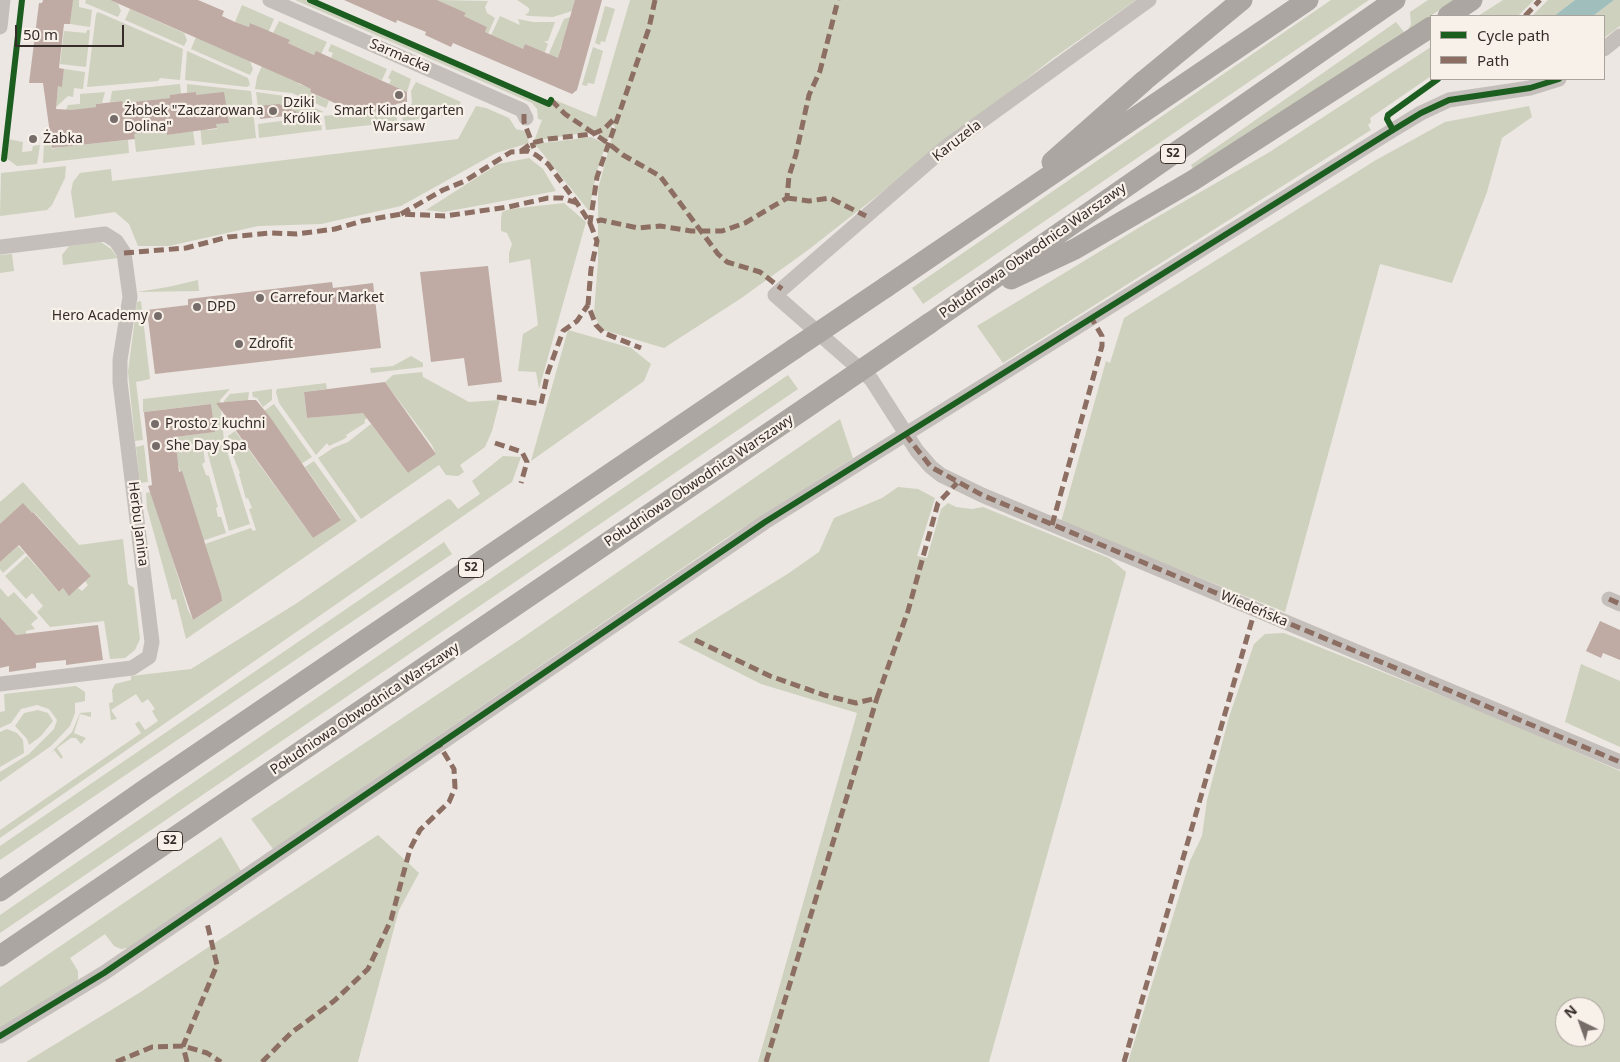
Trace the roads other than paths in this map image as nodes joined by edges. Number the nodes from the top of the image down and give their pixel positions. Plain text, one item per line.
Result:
1 (3, 0) edge
2 (270, 0) edge
3 (1149, 0) edge
4 (1242, 0) edge
5 (1308, 0) edge
6 (1395, 0) edge
7 (1472, 0) edge
8 (1450, 15) edge
9 (0, 27) edge
10 (1430, 28) edge
11 (1620, 36) edge
12 (1605, 48) edge
13 (1556, 80) edge
14 (526, 118) dead end
15 (983, 223) junction
16 (0, 247) edge
17 (775, 295) joint
18 (952, 308) junction
19 (905, 434) junction
20 (0, 684) edge
21 (1620, 762) edge
22 (0, 890) edge
23 (0, 956) edge
24 (0, 1036) edge

1 - 9 street
2 - 14 street, Sarmacka
3 - 17 street, Karuzela
4 - 15 highway
5 - 15 highway, S2
6 - 18 highway, Południowa Obwodnica Warszawy / S2
7 - 8 highway
10 - 18 highway
11 - 12 street
13 - 19 street
15 - 22 highway, S2, bridge
16 - 20 street, Herbu Janina
17 - 19 street, Wiedeńska
18 - 23 highway, Południowa Obwodnica Warszawy / S2, bridge
19 - 21 street, Wiedeńska
19 - 24 street

